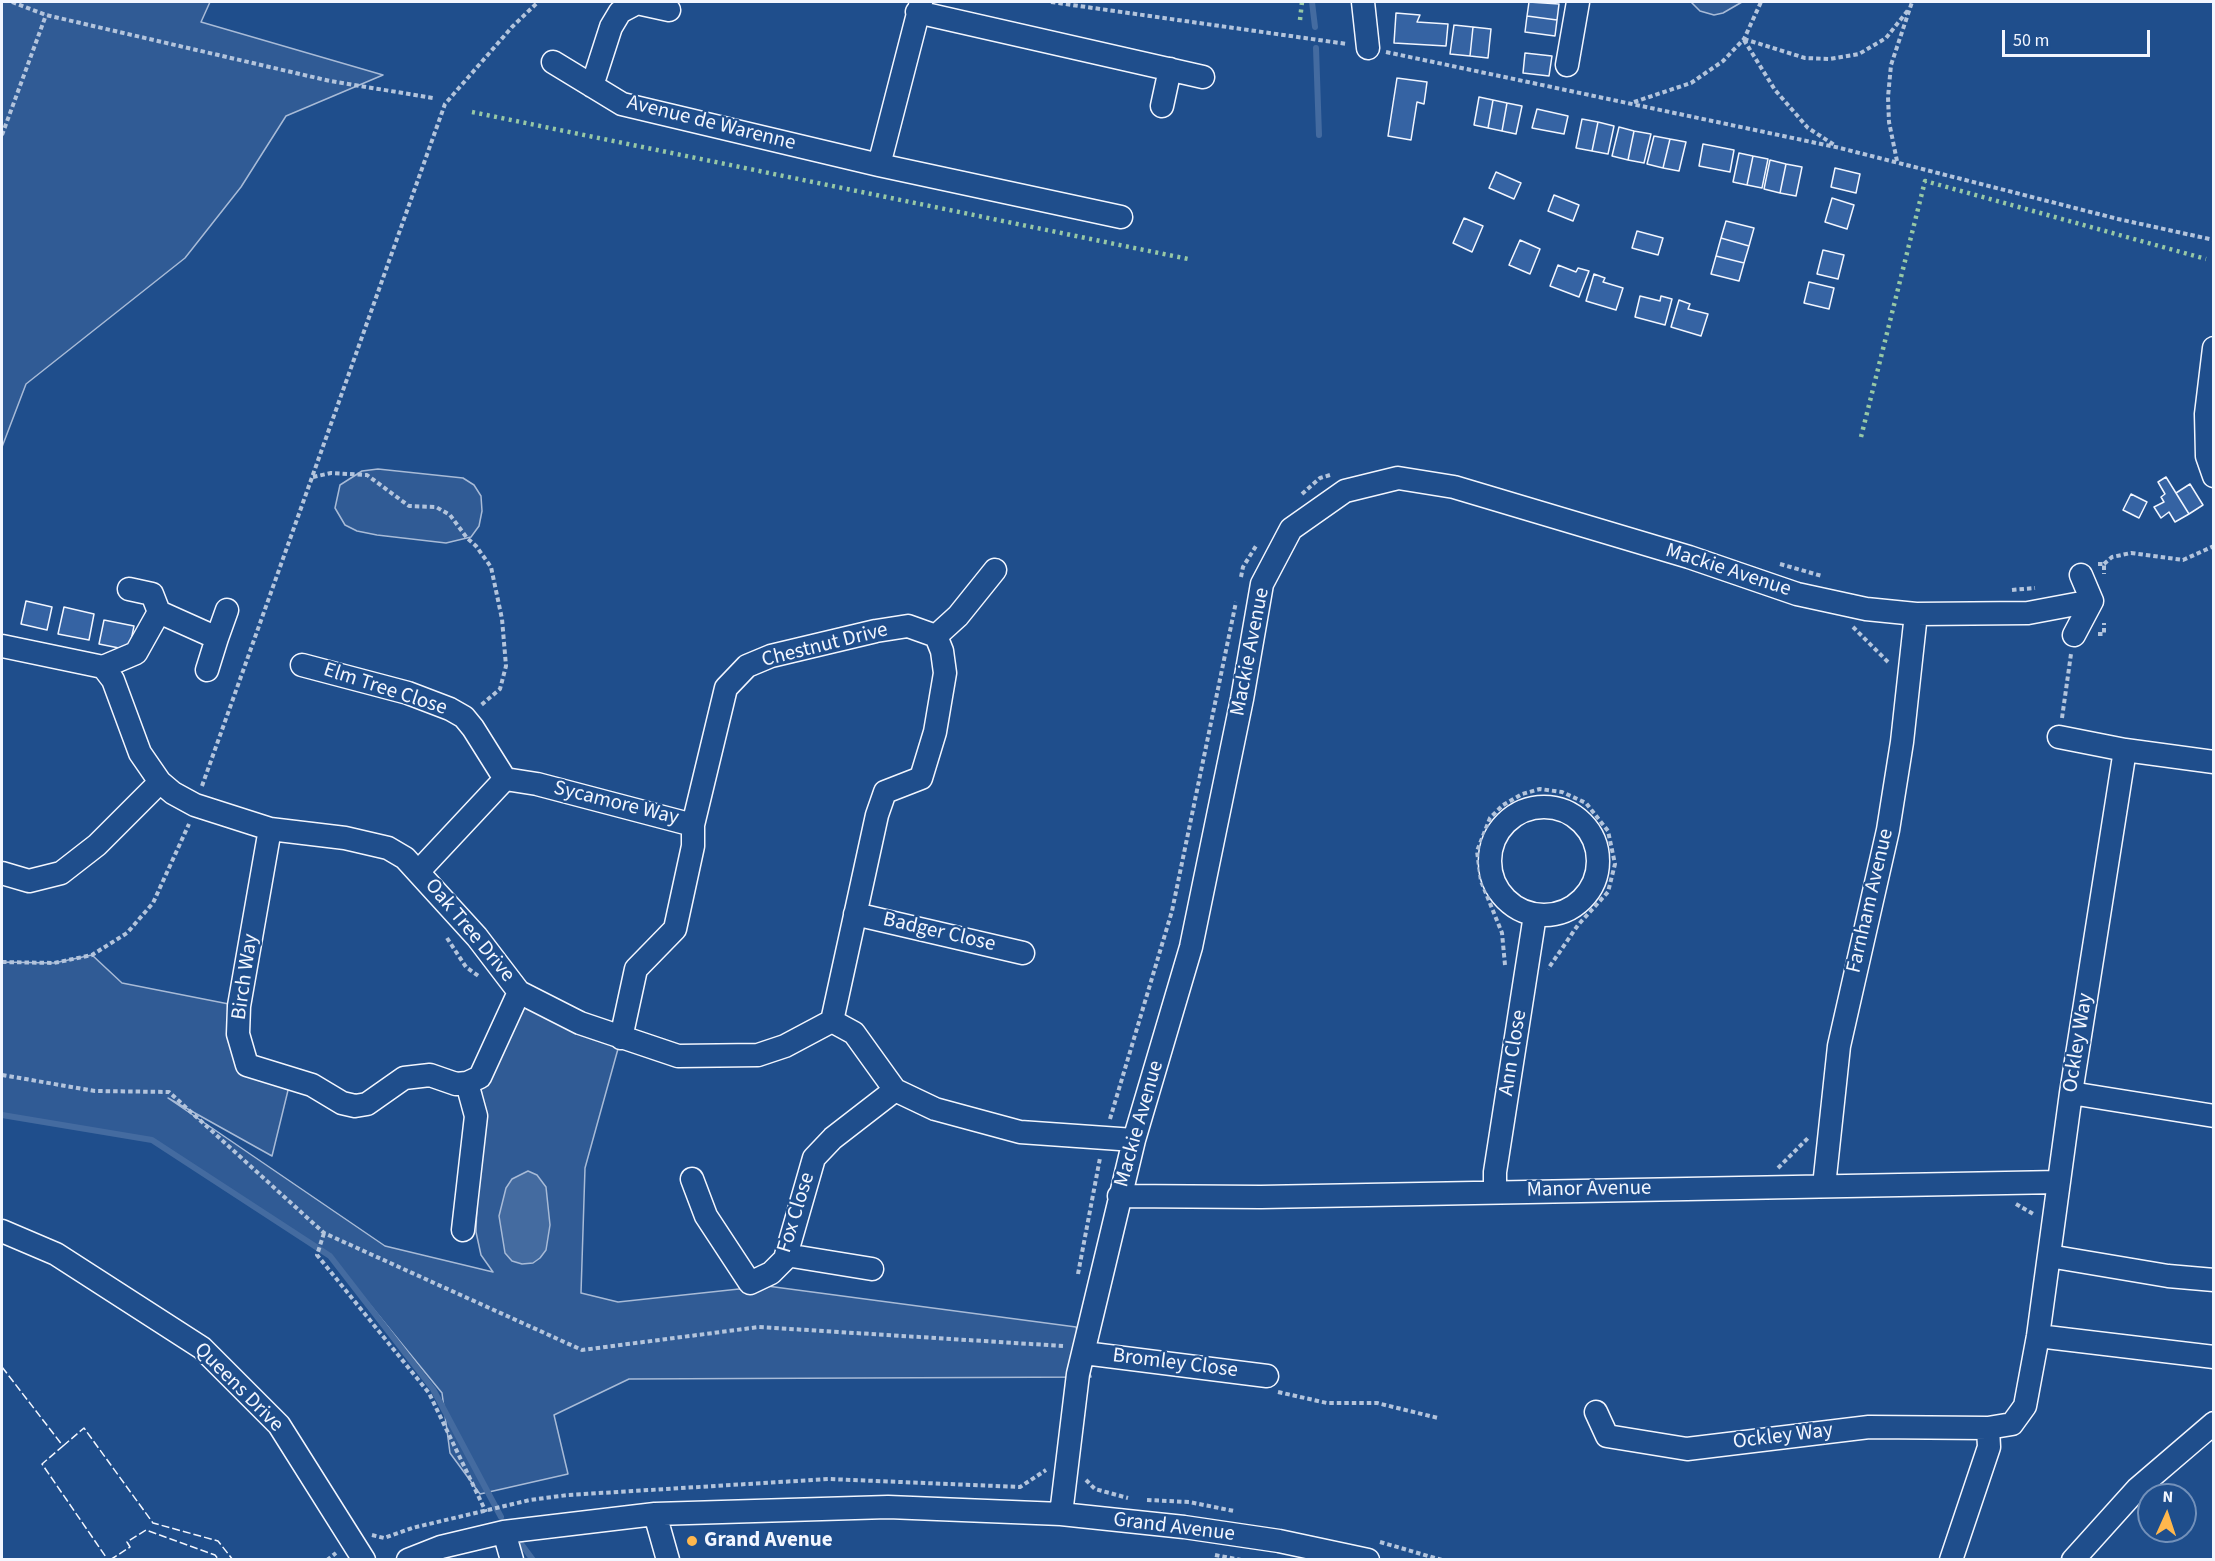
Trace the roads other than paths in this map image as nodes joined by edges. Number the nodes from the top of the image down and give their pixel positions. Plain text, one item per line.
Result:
1 (1363, 2) edge
2 (1578, 2) edge
3 (919, 7) edge
4 (669, 10) dead end
5 (1368, 48) road end
6 (553, 62) dead end
7 (1567, 65) dead end
8 (1170, 69) junction
9 (1203, 77) dead end
10 (592, 86) junction
11 (1162, 106) dead end
12 (879, 165) junction
13 (1120, 217) dead end
14 (2214, 348) edge
15 (2214, 476) edge
16 (995, 570) dead end
17 (2088, 570) road end
18 (129, 589) dead end
19 (2098, 606) junction
20 (227, 610) dead end
21 (159, 612) junction
22 (1916, 614) junction
23 (2074, 635) road end
24 (936, 636) junction
25 (217, 638) junction
26 (2, 646) edge
27 (302, 664) dead end
28 (103, 667) junction
29 (207, 670) dead end
30 (2060, 731) road end
31 (2125, 750) junction
32 (2214, 762) edge
33 (505, 780) junction
34 (160, 782) junction
35 (693, 825) junction
36 (270, 829) junction
37 (418, 872) junction
38 (2, 873) edge
39 (855, 914) junction
40 (1535, 915) junction
41 (1023, 952) dead end
42 (519, 992) junction
43 (832, 1021) junction
44 (621, 1038) junction
45 (467, 1083) junction
46 (895, 1090) junction
47 (2071, 1093) junction
48 (2214, 1116) edge
49 (1134, 1140) junction
50 (692, 1179) dead end
51 (2059, 1182) junction
52 (1824, 1186) junction
53 (1496, 1192) junction
54 (1119, 1196) junction
55 (463, 1230) dead end
56 (2, 1231) edge
57 (786, 1255) junction
58 (2049, 1256) junction
59 (872, 1269) dead end
60 (2214, 1280) edge
61 (2038, 1336) junction
62 (1072, 1352) junction
63 (2214, 1357) edge
64 (1267, 1376) dead end
65 (1596, 1412) dead end
66 (2214, 1423) edge
67 (1988, 1428) junction
68 (655, 1514) junction
69 (1061, 1514) junction
70 (504, 1532) junction
71 (359, 1551) edge
72 (408, 1560) edge
73 (512, 1560) edge
74 (668, 1560) edge
75 (1368, 1560) edge
76 (1951, 1560) edge
77 (2073, 1560) edge

1 - 5 street
2 - 7 street
3 - 8 street
3 - 12 street
4 - 10 street
6 - 10 street, Avenue de Warenne
8 - 9 street
8 - 11 street
10 - 12 street, Avenue de Warenne
12 - 13 street, Avenue de Warenne
14 - 15 street
16 - 24 street
17 - 19 street
18 - 21 street
19 - 22 street, Mackie Avenue
19 - 23 street
20 - 25 street
21 - 25 street
21 - 28 street
22 - 49 street, Mackie Avenue
22 - 52 street, Farnham Avenue
24 - 35 street, Chestnut Drive
24 - 39 street, Badger Close
25 - 29 street
26 - 28 street
27 - 33 street, Elm Tree Close
28 - 34 street, Oak Tree Drive
30 - 31 street
31 - 32 street
31 - 47 street, Ockley Way
33 - 35 street, Sycamore Way
33 - 37 street
34 - 36 street, Oak Tree Drive
34 - 38 street
35 - 44 street, Sycamore Way
36 - 37 street, Oak Tree Drive
36 - 45 street, Birch Way
37 - 42 street, Oak Tree Drive
39 - 41 street, Badger Close
39 - 43 street, Badger Close
40 - 40 street
40 - 53 street, Ann Close
42 - 44 street, Oak Tree Drive
42 - 45 street
43 - 44 street, Oak Tree Drive
43 - 46 street
45 - 55 street
46 - 49 street
46 - 57 street, Fox Close
47 - 48 street
47 - 51 street, Ockley Way
49 - 54 street, Mackie Avenue
50 - 57 street, Fox Close
51 - 52 street, Manor Avenue
51 - 58 street, Ockley Way
52 - 53 street, Manor Avenue
53 - 54 street, Manor Avenue
54 - 62 street, Mackie Avenue
56 - 71 street, Queens Drive
57 - 59 street
58 - 60 street
58 - 61 street, Ockley Way
61 - 63 street
61 - 67 street, Ockley Way
62 - 64 street, Bromley Close
62 - 69 street, Mackie Avenue
65 - 67 street, Ockley Way
66 - 77 street
67 - 76 street
68 - 69 street, Grand Avenue
68 - 70 street, Grand Avenue
68 - 74 street
69 - 75 street, Grand Avenue
70 - 72 street, Grand Avenue
70 - 73 street

